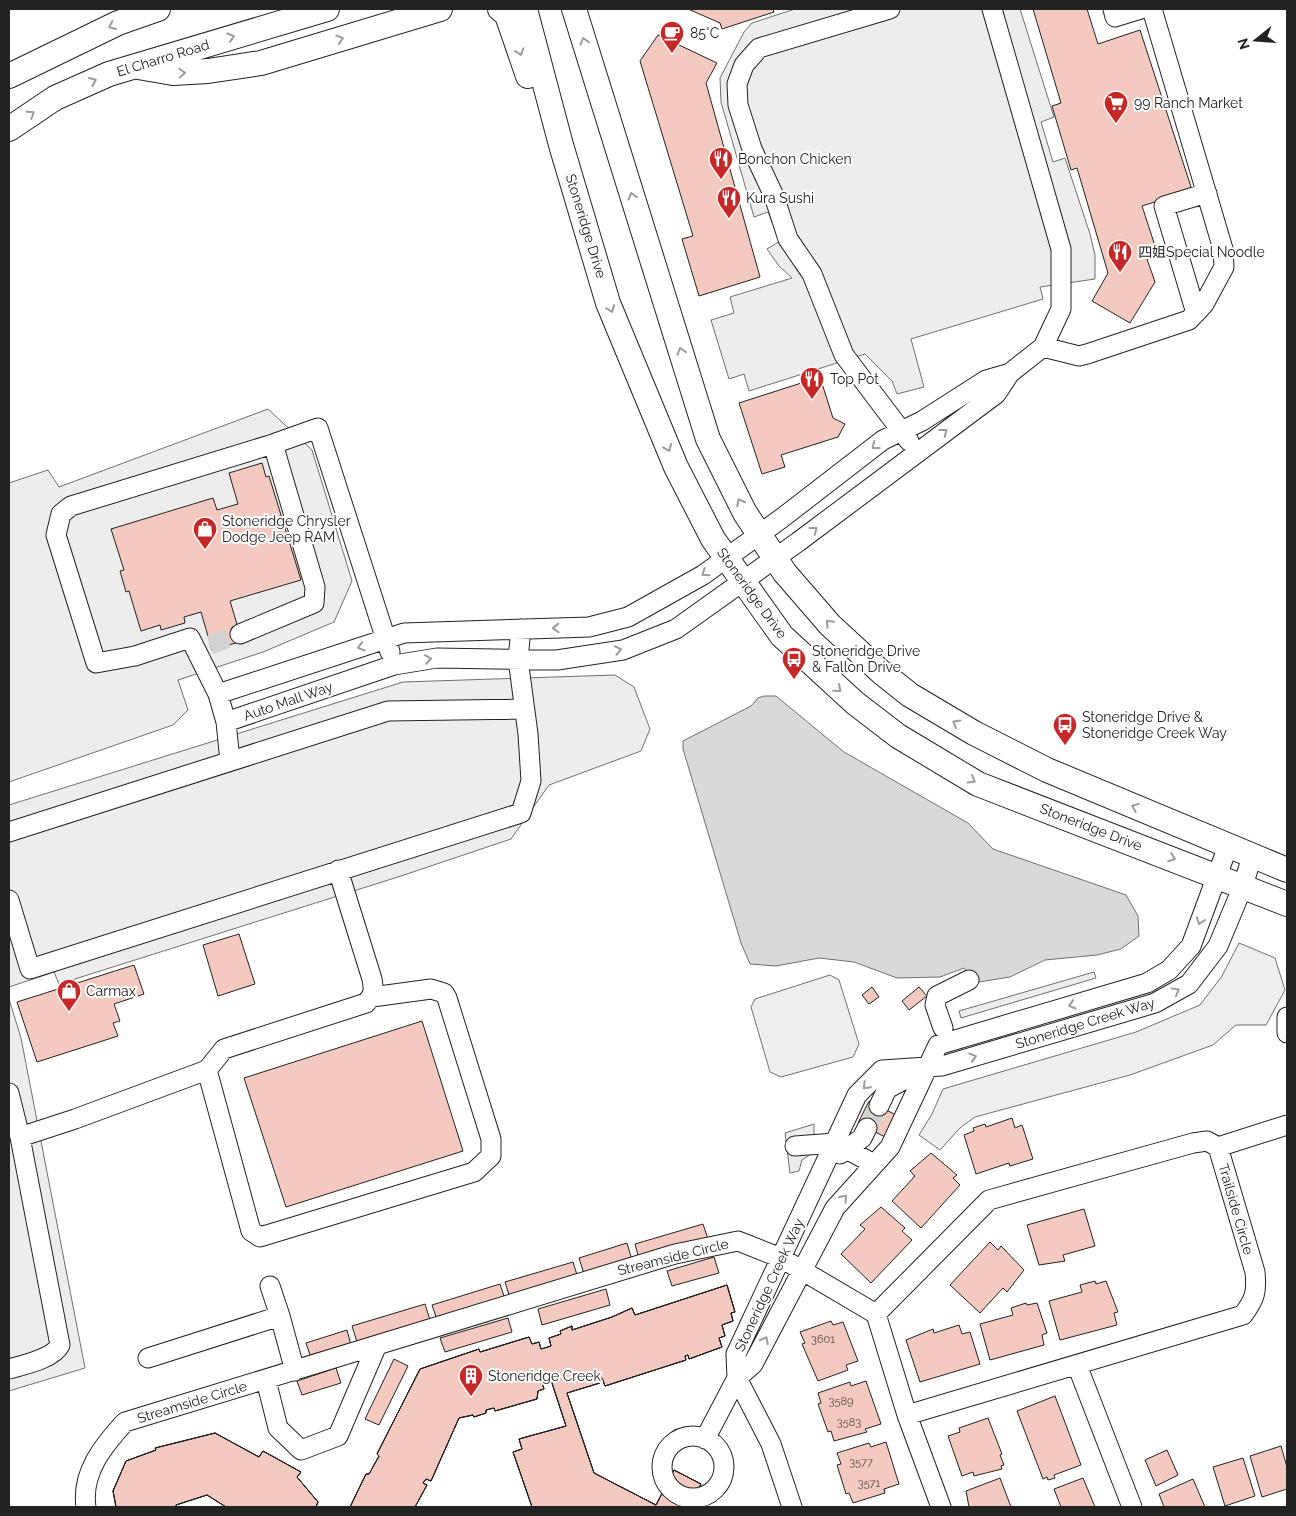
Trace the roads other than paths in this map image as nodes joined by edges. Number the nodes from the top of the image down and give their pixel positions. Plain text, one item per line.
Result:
1 (158, 9) edge
2 (327, 9) edge
3 (440, 9) edge
4 (500, 9) edge
5 (525, 9) edge
6 (574, 9) edge
7 (890, 9) edge
8 (992, 9) edge
9 (1113, 9) edge
10 (1141, 9) edge
11 (1152, 9) edge
12 (134, 67) junction
13 (9, 76) edge
14 (9, 129) edge
15 (561, 145) junction
16 (1207, 193) junction
17 (1196, 313) junction
18 (1044, 347) junction
19 (1010, 373) junction
20 (901, 431) junction
21 (273, 444) junction
22 (918, 452) junction
23 (759, 535) junction
24 (726, 558) junction
25 (775, 558) junction
26 (743, 581) junction
27 (521, 629) junction
28 (240, 634) tunnel mouth
29 (386, 640) junction
30 (518, 659) junction
31 (394, 665) junction
32 (218, 694) junction
33 (524, 709) junction
34 (226, 722) junction
35 (230, 762) junction
36 (9, 832) edge
37 (1228, 846) junction
38 (1252, 856) junction
39 (338, 870) junction
40 (1287, 870) edge
41 (1216, 875) junction
42 (1243, 886) junction
43 (9, 900) edge
44 (1287, 904) edge
45 (969, 980) dead end
46 (372, 997) junction
47 (1287, 1017) edge
48 (943, 1028) dead end
49 (1287, 1033) edge
50 (925, 1068) junction
51 (207, 1070) junction
52 (9, 1093) edge
53 (879, 1106) tunnel mouth
54 (1280, 1127) edge
55 (867, 1128) tunnel mouth
56 (20, 1137) junction
57 (841, 1145) junction
58 (795, 1146) dead end
59 (1218, 1147) junction
60 (874, 1164) junction
61 (781, 1258) junction
62 (801, 1270) junction
63 (270, 1286) dead end
64 (876, 1314) junction
65 (280, 1316) junction
66 (377, 1345) junction
67 (148, 1358) dead end
68 (1077, 1365) junction
69 (9, 1369) edge
70 (295, 1371) junction
71 (736, 1378) junction
72 (266, 1380) junction
73 (907, 1415) junction
74 (705, 1439) dead end
75 (86, 1507) edge
76 (792, 1507) edge
77 (941, 1507) edge
78 (1132, 1507) edge

1 -> 13 main road
12 -> 2 main road, El Charro Road
12 -> 3 main road
4 -> 15 main road
5 - 15 main road, Stoneridge Drive
23 -> 6 main road
7 - 20 street
8 - 18 street
9 - 10 street
11 - 16 street
14 -> 12 main road, El Charro Road
15 -> 24 main road, Stoneridge Drive
16 - 17 street
16 - 17 street
17 - 18 street
18 - 19 street
19 - 20 street, Auto Mall Way
22 -> 19 street, Auto Mall Way
20 - 22 street
20 -> 23 street, Auto Mall Way
21 - 28 street
21 - 29 street
21 - 32 street
25 -> 22 street, Auto Mall Way
23 - 24 street, Auto Mall Way
23 - 25 main road
24 - 26 main road, Stoneridge Drive
24 -> 27 street, Auto Mall Way
25 - 26 street, Auto Mall Way
37 -> 25 main road
30 -> 26 street, Auto Mall Way
26 -> 41 main road, Stoneridge Drive
27 - 29 street, Auto Mall Way
27 - 30 street
29 - 31 street
29 -> 32 street, Auto Mall Way
31 -> 30 street, Auto Mall Way
30 - 33 street
31 - 34 street, Auto Mall Way
32 - 34 street, Auto Mall Way
33 - 35 street
33 - 39 street
34 - 35 street
35 - 36 street
37 - 38 main road
37 - 41 street, Stoneridge Creek Way
38 - 40 main road
38 - 42 street, Stoneridge Creek Way
39 - 43 street
39 - 46 street
41 - 42 main road, Stoneridge Drive
41 -> 50 street, Stoneridge Creek Way
42 - 44 main road, Stoneridge Drive
50 -> 42 street, Stoneridge Creek Way
45 - 48 street
46 - 51 street
46 - 51 street
47 - 49 street
50 - 53 street, Stoneridge Creek Way
50 -> 57 street, Stoneridge Creek Way
50 - 60 street, Stoneridge Creek Way
51 - 56 street
52 - 56 street
54 - 59 street
55 - 57 street, Stoneridge Creek Way
56 - 69 street
57 - 58 street
57 - 60 street
57 - 61 street, Stoneridge Creek Way
59 - 64 street, Trailside Circle
59 - 68 street, Trailside Circle
62 -> 60 street, Stoneridge Creek Way
61 - 62 street, Streamside Circle
61 - 66 street, Streamside Circle
61 - 71 street, Stoneridge Creek Way
62 - 64 street, Streamside Circle
71 -> 62 street, Stoneridge Creek Way
63 - 65 street
64 - 73 street
65 - 67 street
65 - 70 street
66 - 70 street, Streamside Circle
66 - 72 street, Streamside Circle
68 - 73 street, Trailside Circle
68 - 78 street
70 - 72 street, Streamside Circle
71 - 74 street, Stoneridge Creek Way
71 - 76 street
72 - 75 street, Streamside Circle
73 - 77 street

